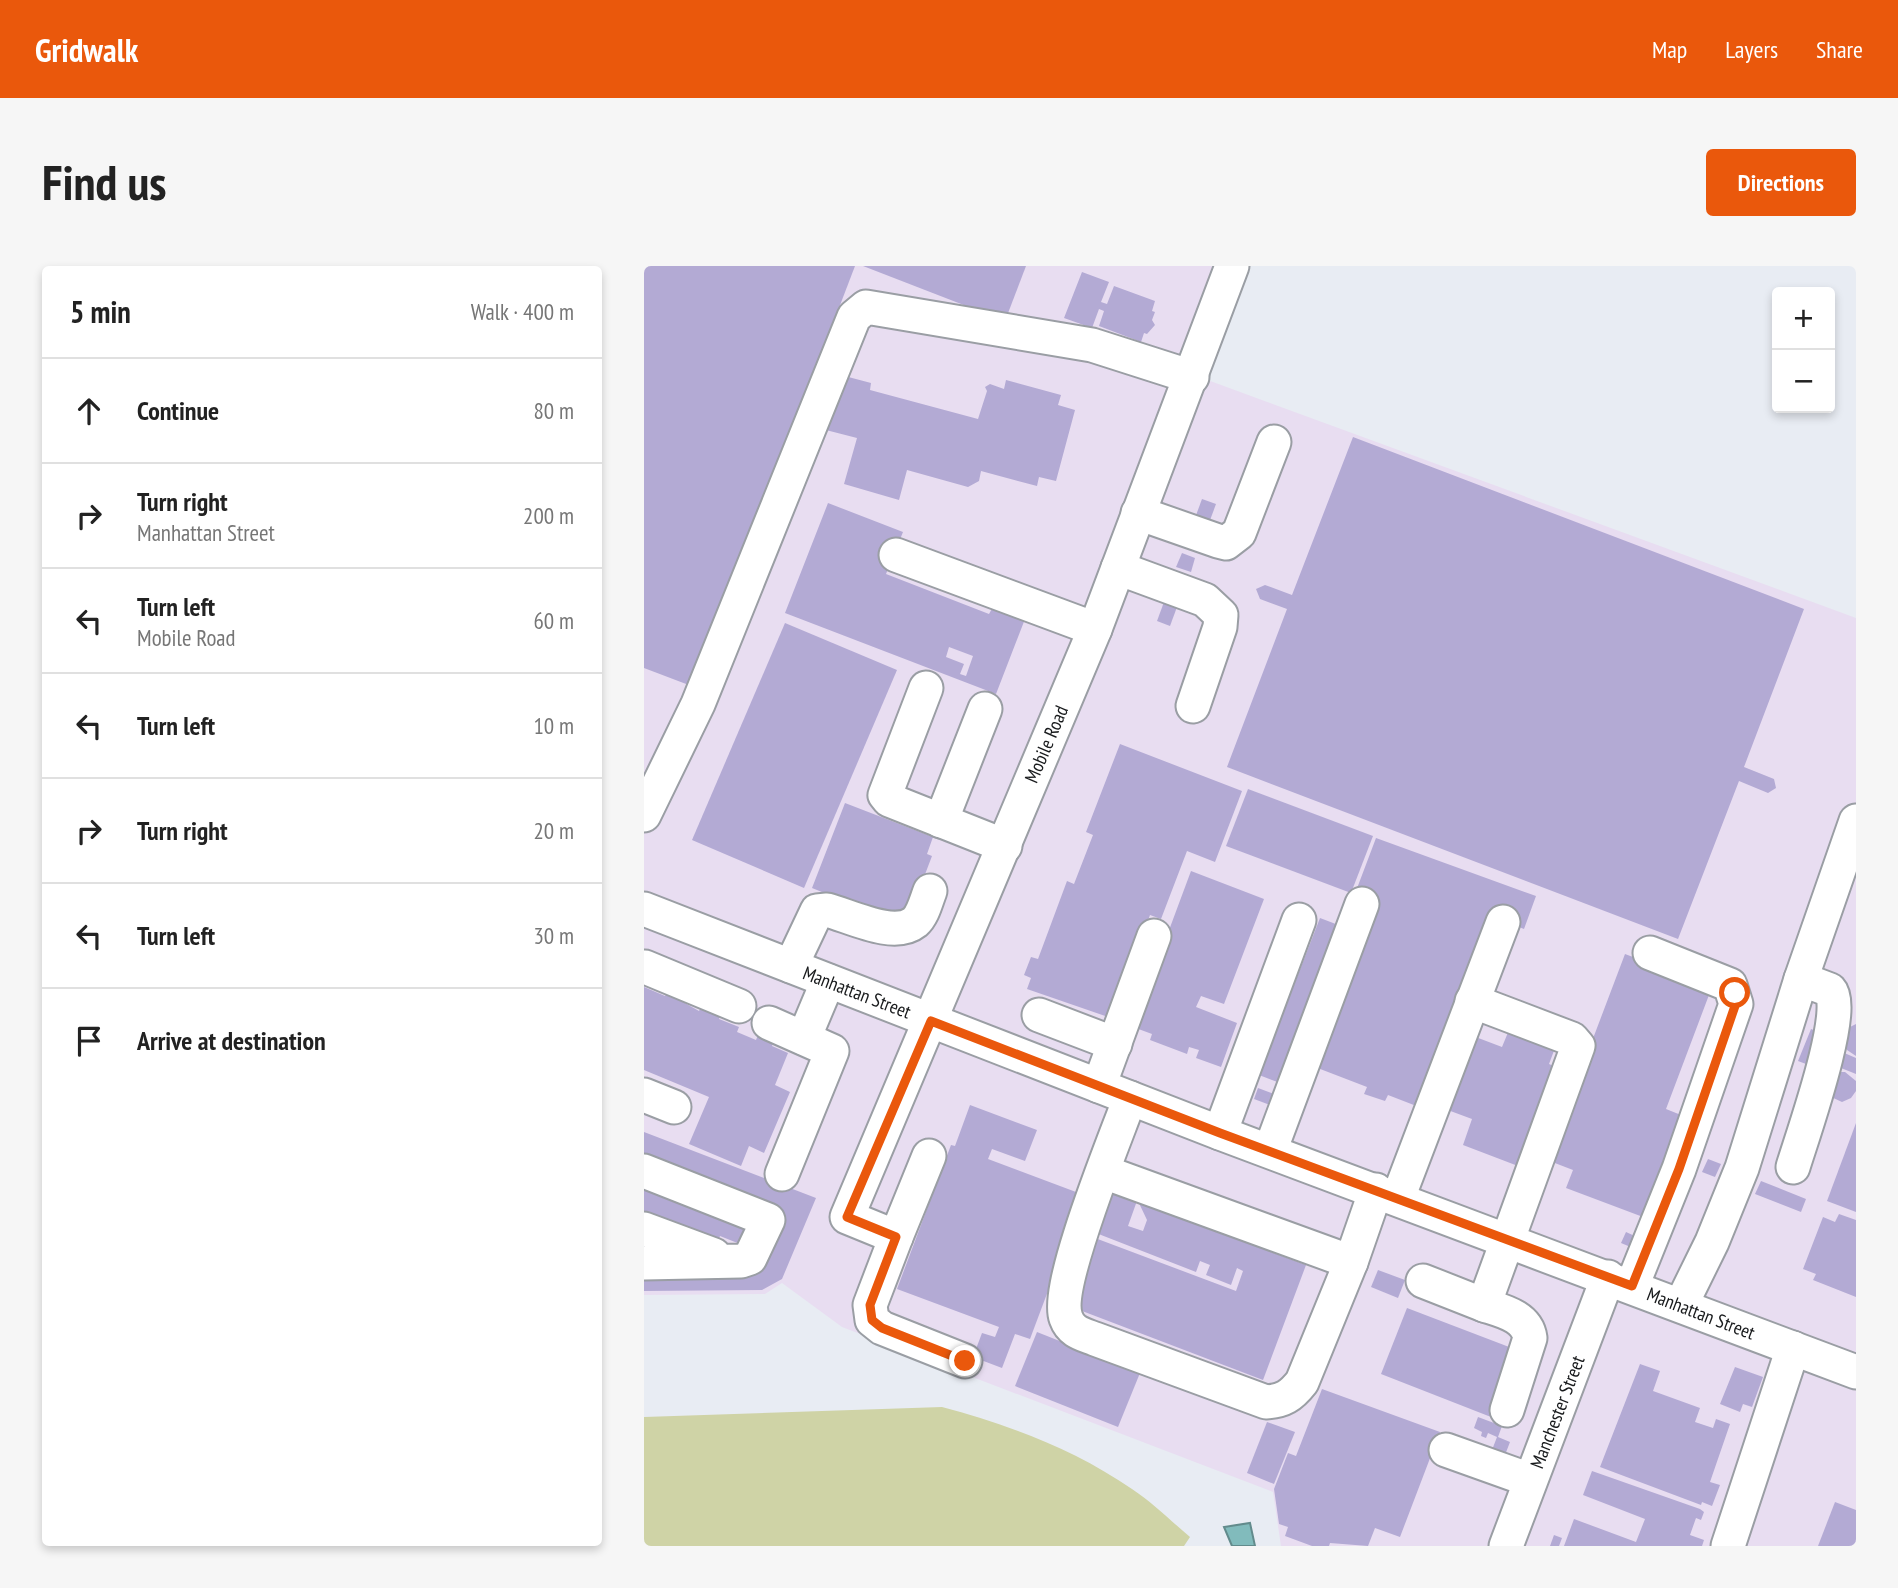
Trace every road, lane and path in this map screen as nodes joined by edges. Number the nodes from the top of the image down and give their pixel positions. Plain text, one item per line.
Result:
1 (1232, 266) edge
2 (1192, 377) junction
3 (1274, 442) dead end
4 (1138, 513) junction
5 (896, 555) dead end
6 (1118, 568) junction
7 (1095, 629) junction
8 (926, 688) dead end
9 (1193, 706) dead end
10 (985, 709) dead end
11 (644, 816) edge
12 (941, 821) junction
13 (1856, 821) edge
14 (1005, 846) junction
15 (930, 891) dead end
16 (1362, 904) dead end
17 (654, 913) edge
18 (1299, 920) dead end
19 (1503, 922) dead end
20 (1154, 936) dead end
21 (1650, 953) dead end
22 (790, 966) junction
23 (644, 968) edge
24 (1801, 979) junction
25 (828, 981) junction
26 (1472, 1001) junction
27 (739, 1006) dead end
28 (1039, 1015) dead end
29 (931, 1021) junction
30 (769, 1023) dead end
31 (804, 1038) junction
32 (1115, 1044) junction
33 (1099, 1086) junction
34 (1130, 1098) junction
35 (1220, 1133) junction
36 (1270, 1151) junction
37 (929, 1156) dead end
38 (1793, 1167) dead end
39 (644, 1171) edge
40 (1104, 1172) junction
41 (782, 1174) dead end
42 (1387, 1194) junction
43 (644, 1228) edge
44 (896, 1237) junction
45 (1507, 1240) junction
46 (730, 1261) junction
47 (644, 1262) edge
48 (1351, 1262) junction
49 (1423, 1281) dead end
50 (1620, 1281) junction
51 (1484, 1305) junction
52 (1681, 1305) junction
53 (1793, 1348) junction
54 (965, 1361) dead end
55 (1856, 1372) edge
56 (1507, 1410) dead end
57 (1446, 1450) dead end
58 (1531, 1480) junction
59 (1506, 1546) edge
60 (1728, 1546) edge

1 - 2 street, Mobile Road
2 - 4 street, Mobile Road
2 - 11 street
3 - 4 street
4 - 6 street, Mobile Road
5 - 7 street
6 - 7 street, Mobile Road
6 - 9 street
7 - 14 street, Mobile Road
8 - 12 street
10 - 12 street
12 - 14 street
13 - 24 street
14 - 29 street, Mobile Road
15 - 22 street
16 - 36 street
17 - 22 street, Manhattan Street
17 - 23 street
18 - 35 street
19 - 26 street
20 - 32 street
21 - 50 street, Manchester Street
22 - 25 street, Manhattan Street
23 - 27 street
24 - 38 street
24 - 52 street
25 - 29 street, Manhattan Street
25 - 31 street
26 - 42 street
26 - 45 street
28 - 32 street
29 - 33 street, Manhattan Street
29 - 44 street, Mobile Road
30 - 31 street
31 - 41 street
32 - 33 street
33 - 34 street, Manhattan Street
34 - 35 street, Manhattan Street
34 - 40 street
35 - 36 street, Manhattan Street
36 - 42 street, Manhattan Street
37 - 44 street
39 - 46 street
40 - 48 street
40 - 48 street
42 - 45 street, Manhattan Street
42 - 48 street
43 - 46 street
44 - 54 street
45 - 50 street, Manhattan Street
45 - 51 street
46 - 47 street
49 - 51 street
50 - 52 street, Manhattan Street
50 - 58 street, Manchester Street
51 - 56 street
52 - 53 street, Manhattan Street
53 - 55 street, Manhattan Street
53 - 60 street
57 - 58 street
58 - 59 street, Manchester Street

